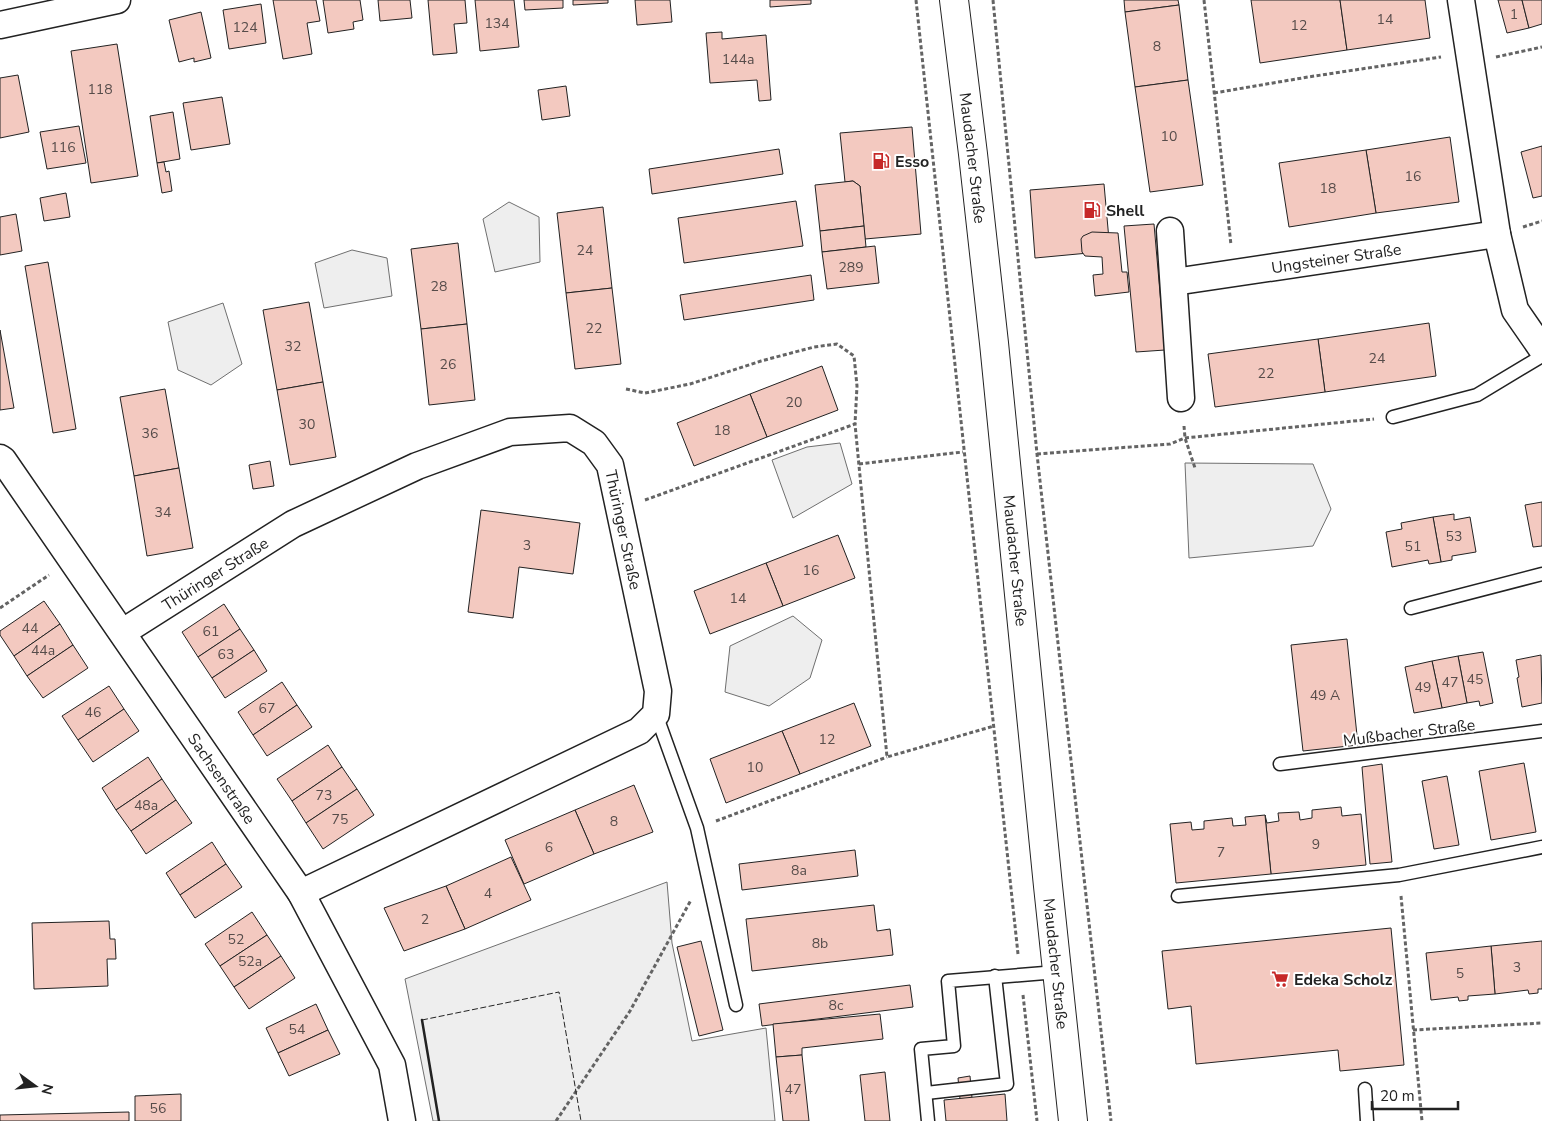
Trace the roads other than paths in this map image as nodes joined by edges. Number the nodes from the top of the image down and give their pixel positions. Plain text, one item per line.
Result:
1 (117, 0) edge
2 (1461, 0) edge
3 (951, 4) edge
4 (0, 25) edge
5 (1170, 231) dead end
6 (1497, 234) junction
7 (1174, 282) junction
8 (1542, 350) edge
9 (1542, 356) edge
10 (1181, 398) road end
11 (1393, 417) road end
12 (0, 458) edge
13 (1542, 574) edge
14 (1411, 608) dead end
15 (123, 632) junction
16 (656, 714) junction
17 (1542, 731) edge
18 (1280, 764) dead end
19 (1542, 847) edge
20 (301, 893) junction
21 (1178, 896) dead end
22 (1057, 972) junction
23 (995, 976) junction
24 (736, 1005) dead end
25 (1365, 1089) dead end
26 (926, 1093) junction
27 (402, 1121) edge
28 (928, 1121) edge
29 (1073, 1121) edge
30 (1367, 1121) edge

1 - 4 street
2 - 6 street
3 - 22 main road, Maudacher Straße
5 - 7 street
6 - 7 street, Ungsteiner Straße
6 - 8 street
7 - 10 street
9 - 11 lane
12 - 15 street, Sachsenstraße
13 - 14 lane
15 - 16 street, Thüringer Straße
15 - 20 street, Sachsenstraße
16 - 20 street
16 - 24 lane
17 - 18 lane, Mußbacher Straße
19 - 21 lane
20 - 27 street, Sachsenstraße
22 - 23 lane
22 - 29 main road, Maudacher Straße
23 - 26 lane
23 - 26 lane
25 - 30 lane
26 - 28 lane

